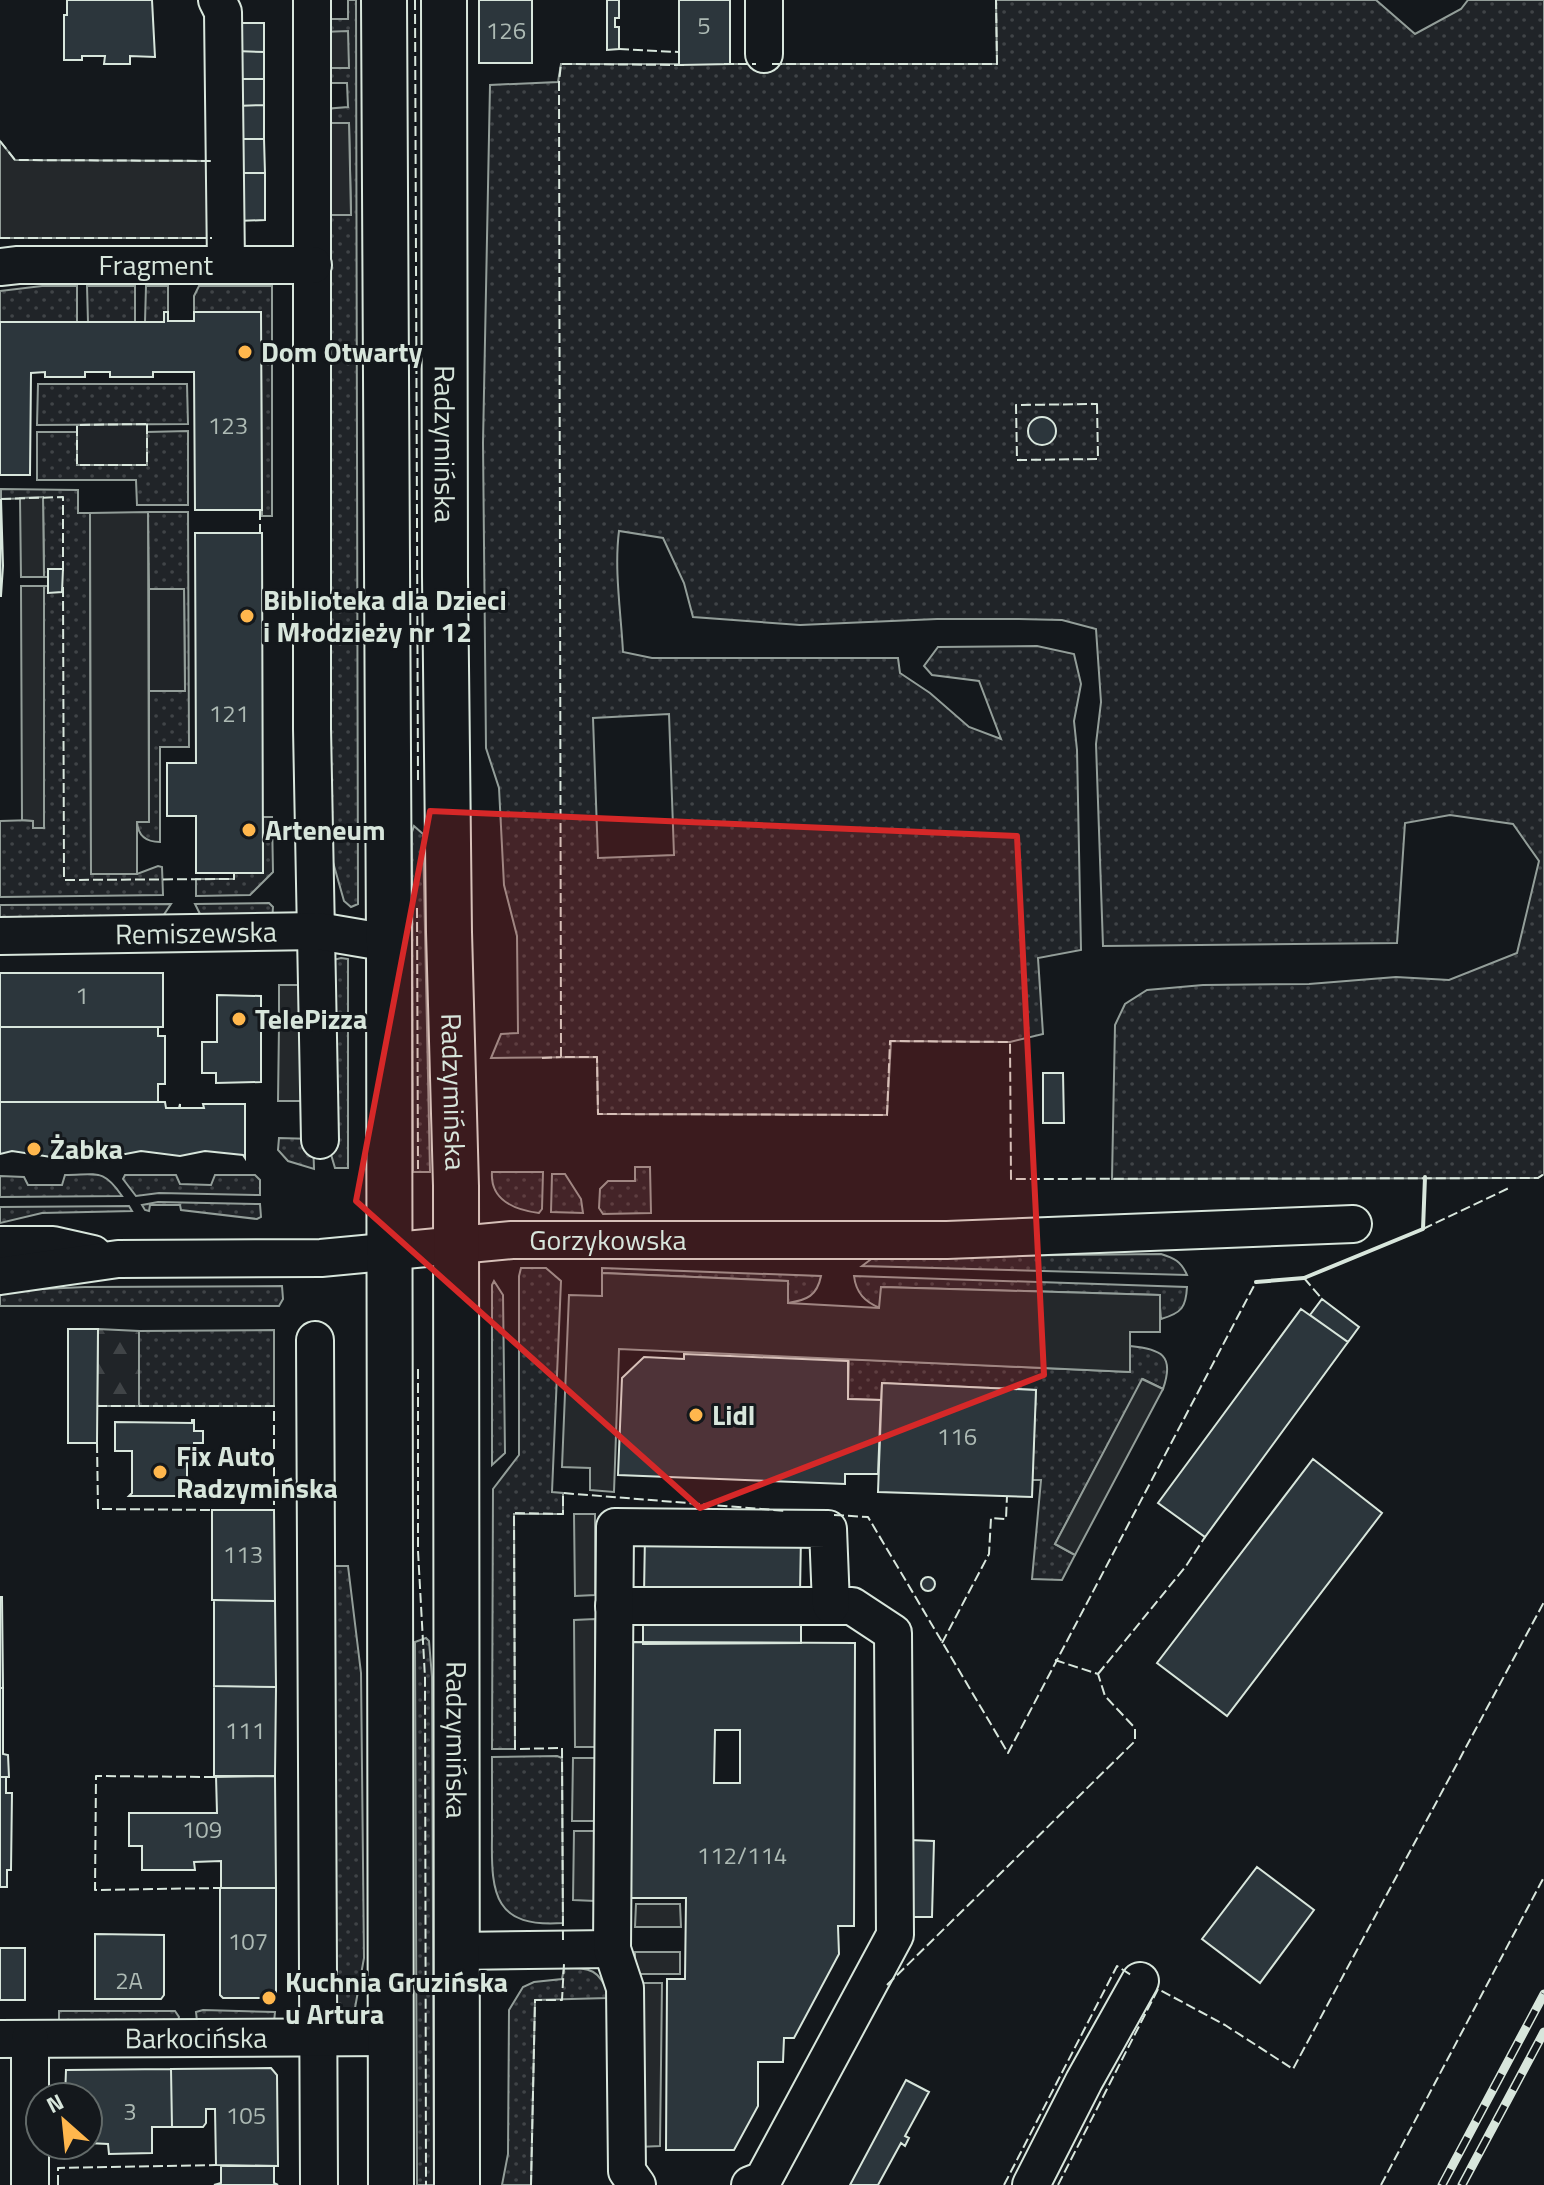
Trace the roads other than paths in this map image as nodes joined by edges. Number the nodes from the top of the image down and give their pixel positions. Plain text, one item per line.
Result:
1 (217, 0) edge
2 (312, 0) edge
3 (384, 0) edge
4 (444, 0) edge
5 (764, 0) edge
6 (764, 54) dead end
7 (226, 264) junction
8 (313, 265) junction
9 (0, 267) edge
10 (448, 805) junction
11 (388, 806) junction
12 (318, 931) junction
13 (0, 936) edge
14 (389, 943) junction
15 (320, 1140) dead end
16 (1353, 1224) dead end
17 (456, 1244) junction
18 (0, 1245) edge
19 (388, 1251) junction
20 (118, 1259) junction
21 (0, 1276) edge
22 (315, 1340) dead end
23 (831, 1605) junction
24 (614, 1606) junction
25 (612, 1949) junction
26 (457, 1951) junction
27 (1140, 1981) dead end
28 (319, 2036) junction
29 (391, 2037) junction
30 (15, 2039) edge
31 (15, 2088) edge
32 (30, 2185) edge
33 (319, 2185) edge
34 (391, 2185) edge
35 (457, 2185) edge
36 (637, 2185) edge
37 (750, 2185) edge
38 (1031, 2185) edge

1 - 7 street
2 - 8 street
3 - 11 main road
4 - 10 main road, Radzymińska
5 - 6 street
7 - 8 street, Fragment
7 - 9 street, Fragment
8 - 12 street
10 - 11 main road
10 - 17 main road, Radzymińska
11 - 14 main road
12 - 13 street, Remiszewska
12 - 14 street, Remiszewska
12 - 15 street
14 - 19 main road
16 - 17 street, Gorzykowska
17 - 19 street, Gorzykowska
17 - 26 main road, Radzymińska
18 - 20 street, Gorzykowska
19 - 20 street, Gorzykowska
19 - 29 main road
20 - 21 street, Gorzykowska
22 - 28 street
23 - 24 street
23 - 24 street
23 - 37 street
24 - 25 street
25 - 26 street
25 - 36 street
26 - 35 main road, Radzymińska
27 - 38 street
28 - 29 street, Barkocińska
28 - 30 street, Barkocińska
28 - 33 street
29 - 34 main road
30 - 31 street
31 - 32 street

